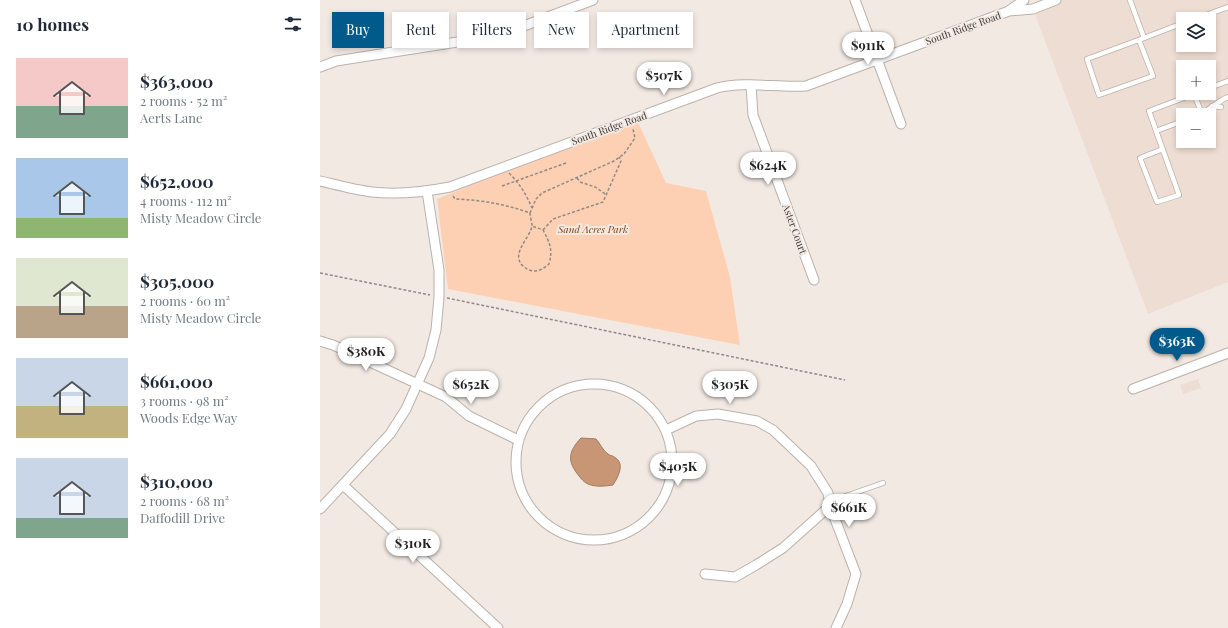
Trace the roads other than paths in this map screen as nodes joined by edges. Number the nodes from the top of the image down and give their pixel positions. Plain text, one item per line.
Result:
1 (593, 0) edge
2 (855, 0) edge
3 (1024, 0) edge
4 (1056, 0) edge
5 (1130, 0) edge
6 (1228, 7) edge
7 (1009, 11) junction
8 (1214, 12) edge
9 (1176, 26) edge
10 (1141, 39) junction
11 (877, 60) junction
12 (320, 67) edge
13 (1228, 81) edge
14 (751, 85) junction
15 (1216, 85) edge
16 (1228, 97) edge
17 (1178, 100) edge
18 (1212, 106) junction
19 (1209, 108) edge
20 (1221, 108) dead end
21 (901, 124) dead end
22 (1176, 124) edge
23 (1156, 131) junction
24 (1163, 149) junction
25 (320, 181) edge
26 (427, 191) junction
27 (814, 280) dead end
28 (320, 341) edge
29 (1228, 354) edge
30 (418, 384) junction
31 (1133, 389) dead end
32 (666, 430) junction
33 (518, 440) junction
34 (882, 484) dead end
35 (342, 485) junction
36 (830, 506) junction
37 (320, 509) edge
38 (705, 574) dead end
39 (498, 628) edge
40 (836, 628) edge

1 - 12 street
2 - 11 street
3 - 7 street, South Ridge Road
4 - 7 street, South Ridge Road
5 - 10 lane
6 - 8 lane
7 - 11 street, South Ridge Road
9 - 10 lane
10 - 10 lane
11 - 14 street, South Ridge Road
11 - 21 street
13 - 15 lane
14 - 26 street, South Ridge Road
14 - 27 street, Aster Court
16 - 18 lane
17 - 23 lane
18 - 19 lane
18 - 20 lane
22 - 23 lane
23 - 24 lane
24 - 24 lane
25 - 26 street, South Ridge Road
26 - 30 street
28 - 30 street
29 - 31 street
30 - 33 street
30 - 35 street
32 - 33 street
32 - 33 street
32 - 36 street
34 - 36 lane
35 - 37 street
35 - 39 street
36 - 38 street
36 - 40 street

